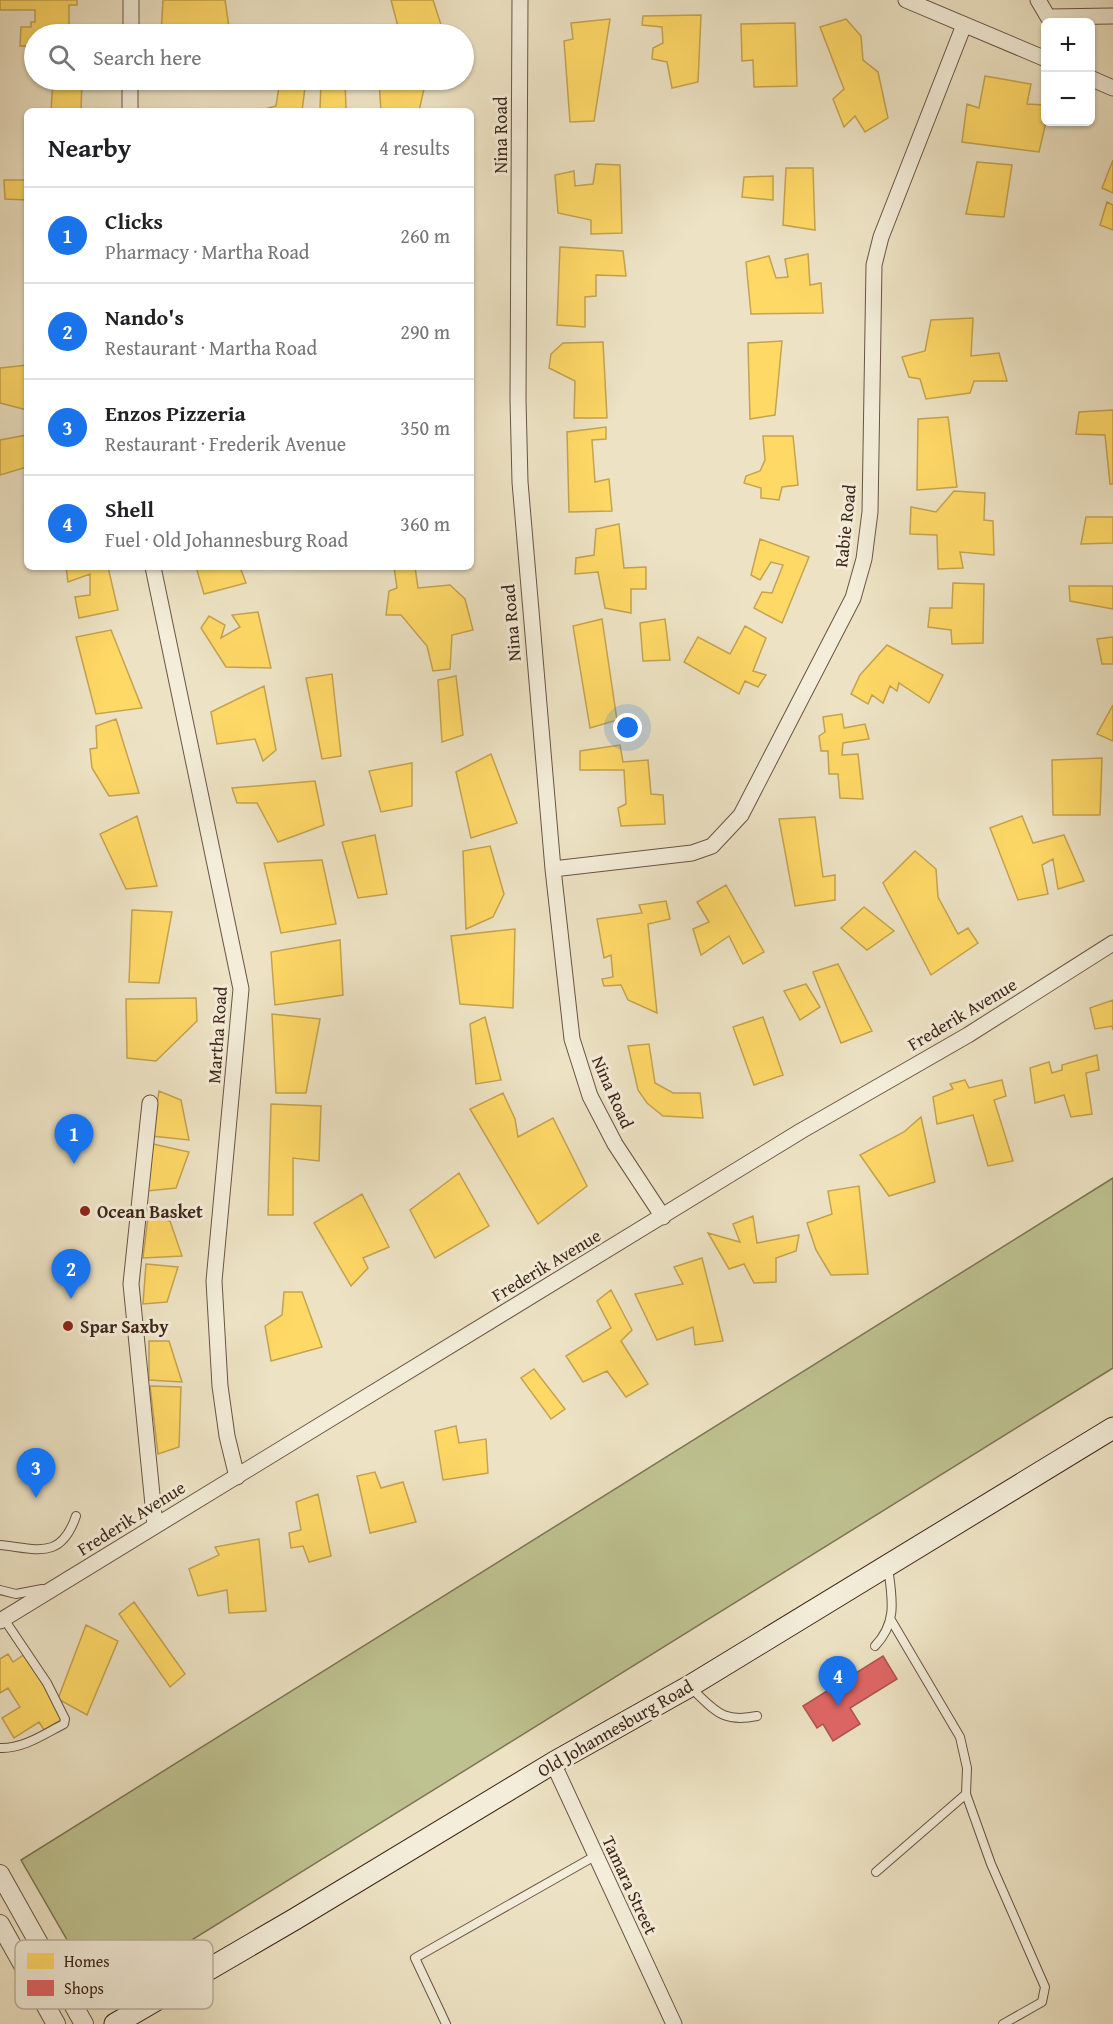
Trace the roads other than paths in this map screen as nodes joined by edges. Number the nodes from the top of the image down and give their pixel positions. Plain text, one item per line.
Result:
1 (131, 0) edge
2 (520, 0) edge
3 (906, 0) edge
4 (1038, 0) edge
5 (1113, 16) edge
6 (130, 24) edge
7 (964, 25) junction
8 (1041, 57) edge
9 (1095, 80) edge
10 (1113, 88) edge
11 (130, 90) edge
12 (130, 108) edge
13 (154, 570) edge
14 (553, 869) junction
15 (1113, 943) edge
16 (150, 1103) dead end
17 (663, 1217) junction
18 (1113, 1428) edge
19 (237, 1477) junction
20 (76, 1516) dead end
21 (155, 1525) junction
22 (0, 1545) edge
23 (888, 1565) junction
24 (63, 1584) junction
25 (0, 1590) edge
26 (3, 1616) edge
27 (891, 1620) junction
28 (875, 1646) dead end
29 (690, 1686) junction
30 (757, 1716) dead end
31 (0, 1748) edge
32 (553, 1763) junction
33 (966, 1794) junction
34 (595, 1856) junction
35 (876, 1872) dead end
36 (0, 1875) edge
37 (0, 1924) edge
38 (37, 1940) edge
39 (15, 1951) edge
40 (213, 1967) edge
41 (48, 2009) edge
42 (76, 2009) edge
43 (141, 2009) edge
44 (56, 2024) edge
45 (84, 2024) edge
46 (115, 2024) edge
47 (446, 2024) edge
48 (674, 2024) edge
49 (1004, 2024) edge

1 - 6 street
2 - 14 street, Nina Road
3 - 7 street
4 - 5 street
7 - 8 street
7 - 14 street, Rabie Road
9 - 10 street
11 - 12 street
13 - 19 street, Martha Road
14 - 17 street, Nina Road
15 - 17 street, Frederik Avenue
16 - 21 street
17 - 19 street, Frederik Avenue
18 - 23 main road, Old Johannesburg Road
19 - 21 street, Frederik Avenue
20 - 22 lane
21 - 24 street, Frederik Avenue
23 - 27 lane
23 - 29 main road, Old Johannesburg Road
24 - 25 lane
24 - 26 street, Frederik Avenue
26 - 31 lane
27 - 28 lane
27 - 33 lane
29 - 30 lane
29 - 32 main road, Old Johannesburg Road
32 - 34 street, Tamara Street
32 - 40 main road, Old Johannesburg Road
33 - 35 lane
33 - 49 lane
34 - 47 lane
34 - 48 street, Tamara Street
36 - 38 street
37 - 39 street
41 - 44 street
42 - 45 street
43 - 46 main road, Old Johannesburg Road

